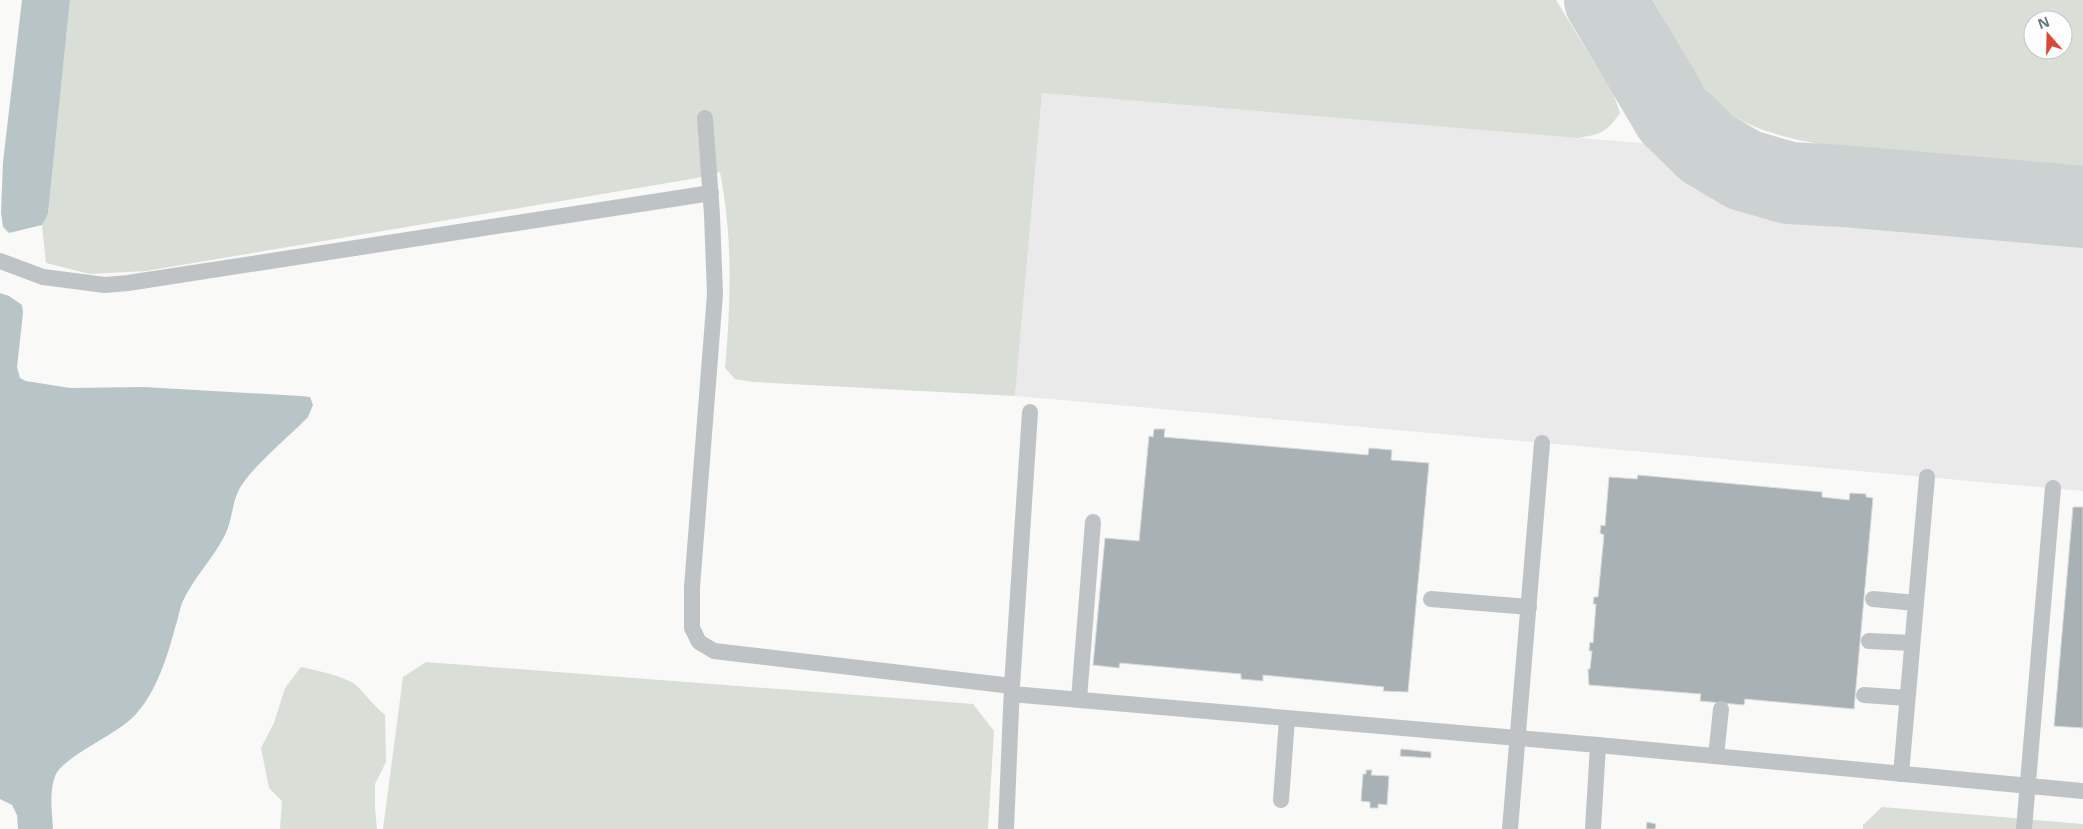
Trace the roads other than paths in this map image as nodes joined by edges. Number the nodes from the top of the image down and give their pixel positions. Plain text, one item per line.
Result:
1 (705, 118) dead end
2 (711, 193) junction
3 (0, 261) edge
4 (1030, 412) dead end
5 (1542, 443) dead end
6 (1927, 477) dead end
7 (2053, 488) dead end
8 (1093, 522) dead end
9 (1431, 599) dead end
10 (1873, 599) dead end
11 (1916, 603) junction
12 (1529, 607) junction
13 (1869, 641) dead end
14 (1912, 644) junction
15 (1012, 690) junction
16 (1864, 695) dead end
17 (1907, 698) junction
18 (1079, 700) junction
19 (1721, 709) dead end
20 (1287, 719) junction
21 (1518, 738) junction
22 (1598, 745) junction
23 (1716, 756) junction
24 (1901, 774) junction
25 (2027, 786) junction
26 (2083, 791) edge
27 (1281, 800) dead end
28 (1006, 829) edge
29 (1510, 829) edge
30 (1593, 829) edge
31 (2024, 829) edge

1 - 2 lane
2 - 3 lane
2 - 15 lane
4 - 15 lane
5 - 12 lane
6 - 11 lane
7 - 25 lane
8 - 18 lane
9 - 12 lane
10 - 11 lane
11 - 14 lane
12 - 21 lane
13 - 14 lane
14 - 17 lane
15 - 18 lane
15 - 28 lane
16 - 17 lane
17 - 24 lane
18 - 20 lane
19 - 23 lane
20 - 21 lane
20 - 27 lane
21 - 22 lane
21 - 29 lane
22 - 23 lane
22 - 30 lane
23 - 24 lane
24 - 25 lane
25 - 26 lane
25 - 31 lane

